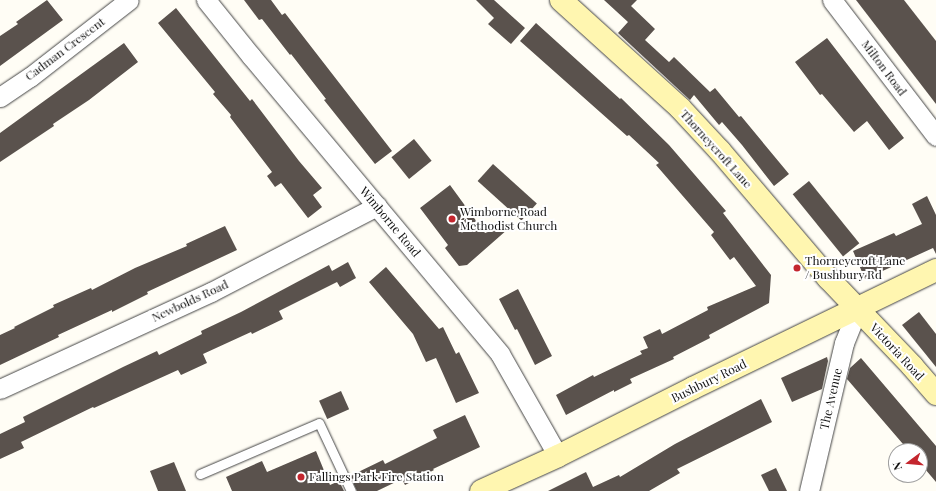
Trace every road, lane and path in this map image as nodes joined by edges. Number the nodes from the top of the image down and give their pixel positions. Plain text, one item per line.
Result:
1 (129, 0) edge
2 (206, 0) edge
3 (561, 0) edge
4 (832, 0) edge
5 (0, 97) edge
6 (936, 136) edge
7 (377, 206) junction
8 (936, 270) edge
9 (858, 309) junction
10 (0, 389) edge
11 (936, 394) edge
12 (558, 456) junction
13 (200, 474) dead end
14 (351, 491) edge
15 (481, 491) edge
16 (810, 491) edge

1 - 5 street, Cadman Crescent
2 - 7 street, Wimborne Road
3 - 9 street, Thorneycroft Lane
4 - 6 street, Milton Road
7 - 10 street, Newbolds Road
7 - 12 street, Wimborne Road
8 - 9 street, Bushbury Road
9 - 11 street, Victoria Road
9 - 12 street, Bushbury Road
9 - 16 street, The Avenue
12 - 15 street, Bushbury Road
13 - 14 lane

